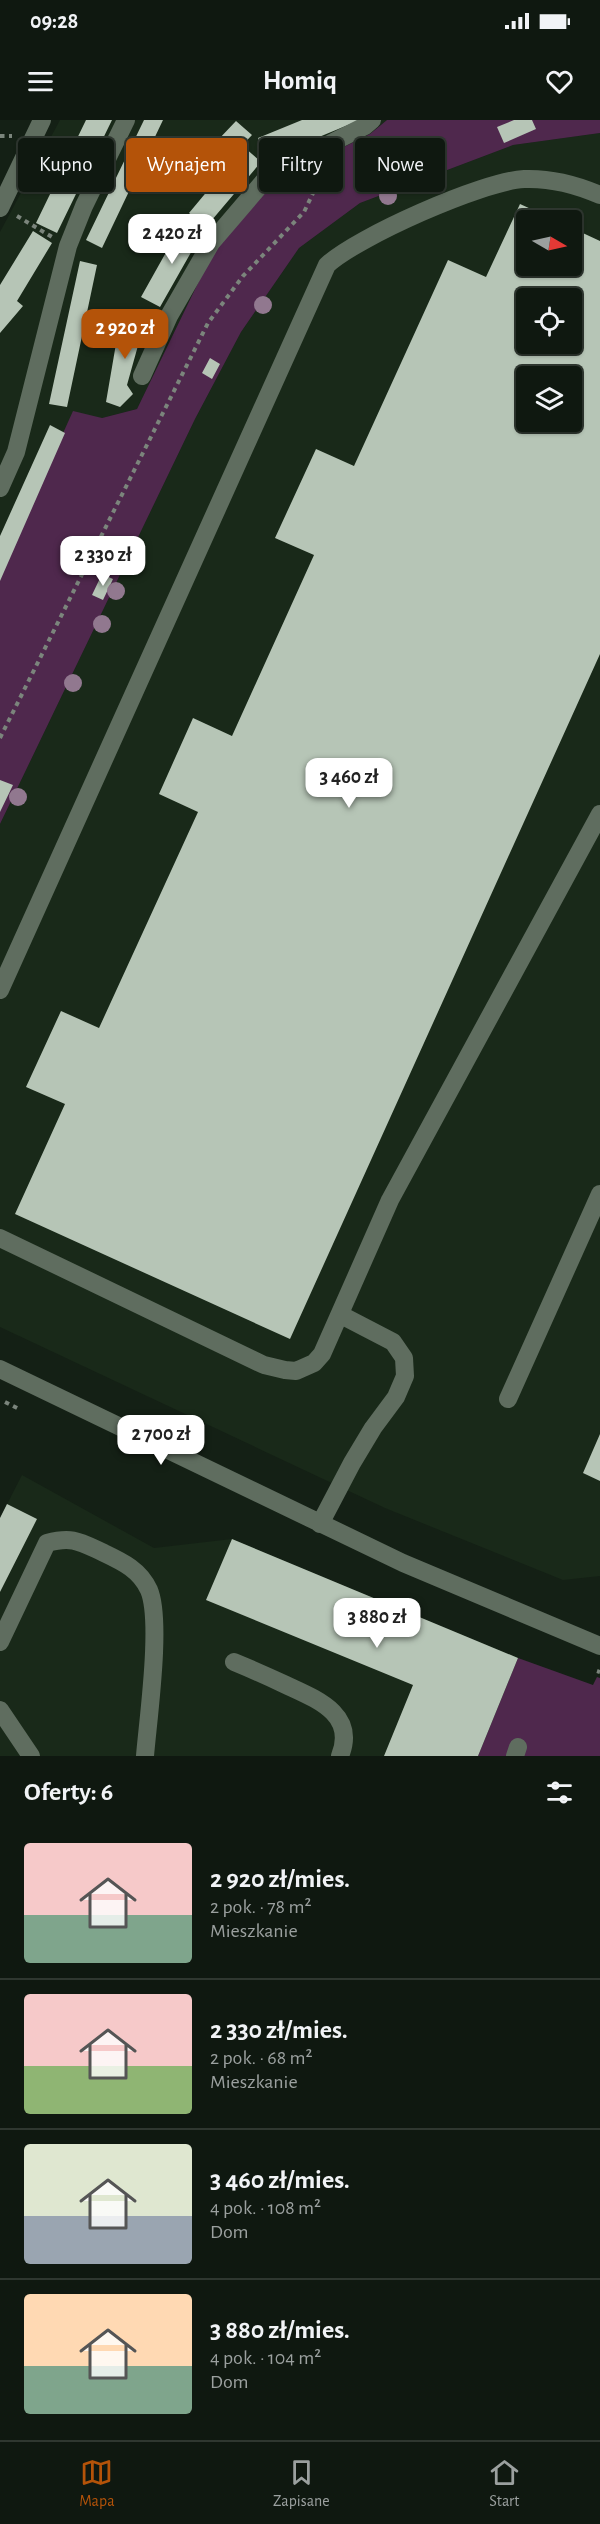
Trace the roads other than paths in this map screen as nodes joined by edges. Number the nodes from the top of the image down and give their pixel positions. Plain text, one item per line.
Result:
1 (42, 120) edge
2 (126, 120) edge
3 (372, 120) edge
4 (600, 195) edge
5 (0, 208) edge
6 (142, 376) dead end
7 (0, 488) edge
8 (600, 814) edge
9 (0, 990) edge
10 (600, 1194) edge
11 (0, 1238) edge
12 (340, 1315) junction
13 (0, 1369) edge
14 (508, 1399) dead end
15 (320, 1524) junction
16 (0, 1642) edge
17 (600, 1646) edge
18 (234, 1662) dead end
19 (0, 1710) edge
20 (31, 1756) edge
21 (145, 1756) edge
22 (340, 1756) edge

1 - 5 street
2 - 7 street
3 - 6 street
4 - 9 street
8 - 12 street
10 - 14 street
11 - 12 street
12 - 15 street
13 - 15 street
15 - 17 street
16 - 21 street
18 - 22 street
19 - 20 street

